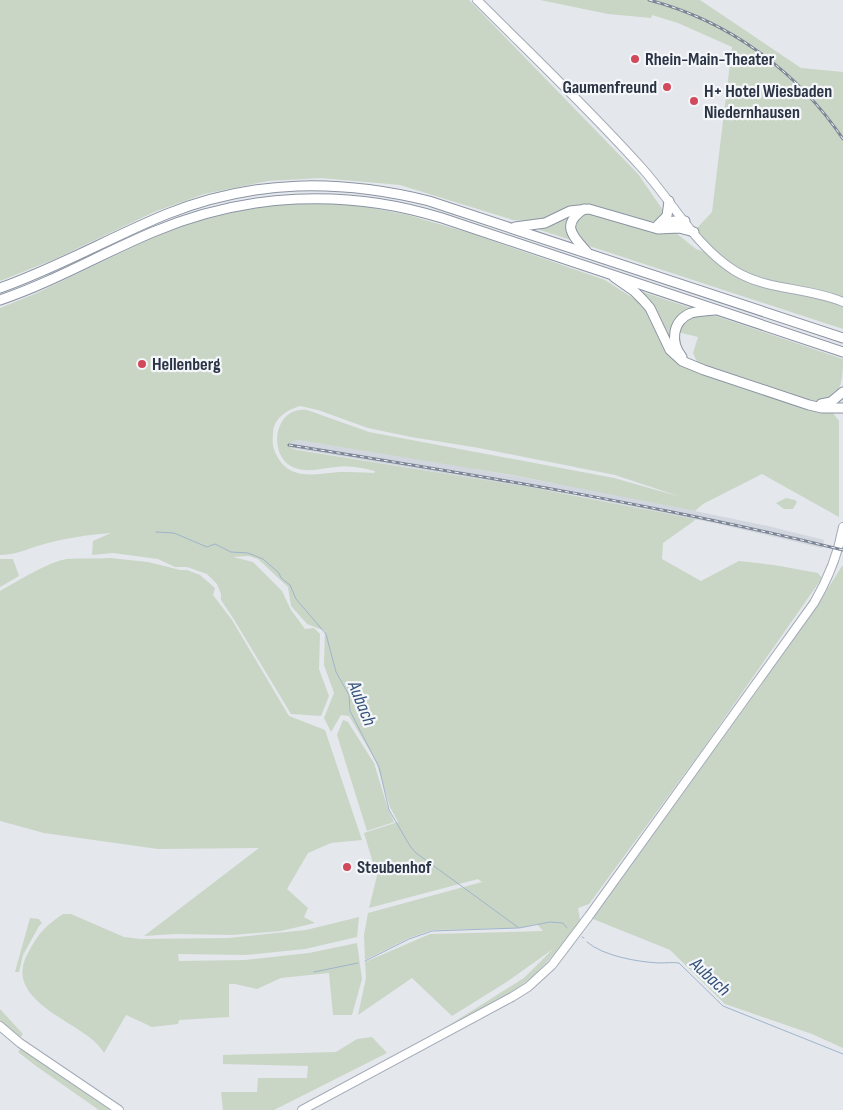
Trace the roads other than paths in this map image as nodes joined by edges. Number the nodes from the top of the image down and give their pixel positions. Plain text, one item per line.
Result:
1 (477, 0) edge
2 (668, 202) junction
3 (584, 209) junction
4 (685, 221) junction
5 (654, 227) junction
6 (513, 228) junction
7 (671, 228) junction
8 (694, 232) junction
9 (587, 252) junction
10 (605, 271) junction
11 (0, 288) edge
12 (0, 300) edge
13 (843, 302) edge
14 (720, 310) junction
15 (843, 338) edge
16 (843, 351) edge
17 (689, 364) junction
18 (843, 392) edge
19 (831, 402) junction
20 (809, 405) junction
21 (843, 407) edge
22 (843, 527) edge
23 (0, 1026) edge
24 (119, 1110) edge
25 (302, 1110) edge

1 - 2 main road
2 - 4 main road
2 - 5 highway
3 - 5 highway
3 - 6 highway
3 - 9 highway
4 - 5 highway
4 - 7 highway
4 - 8 main road
5 - 7 highway
6 - 9 highway
6 - 11 highway
7 - 8 highway
8 - 13 main road
9 - 15 highway
10 - 12 highway
10 - 14 highway
10 - 17 highway
14 - 16 highway
14 - 17 highway
17 - 20 highway
18 - 19 highway
19 - 20 highway
19 - 21 highway
20 - 21 highway
22 - 25 main road
23 - 24 main road

